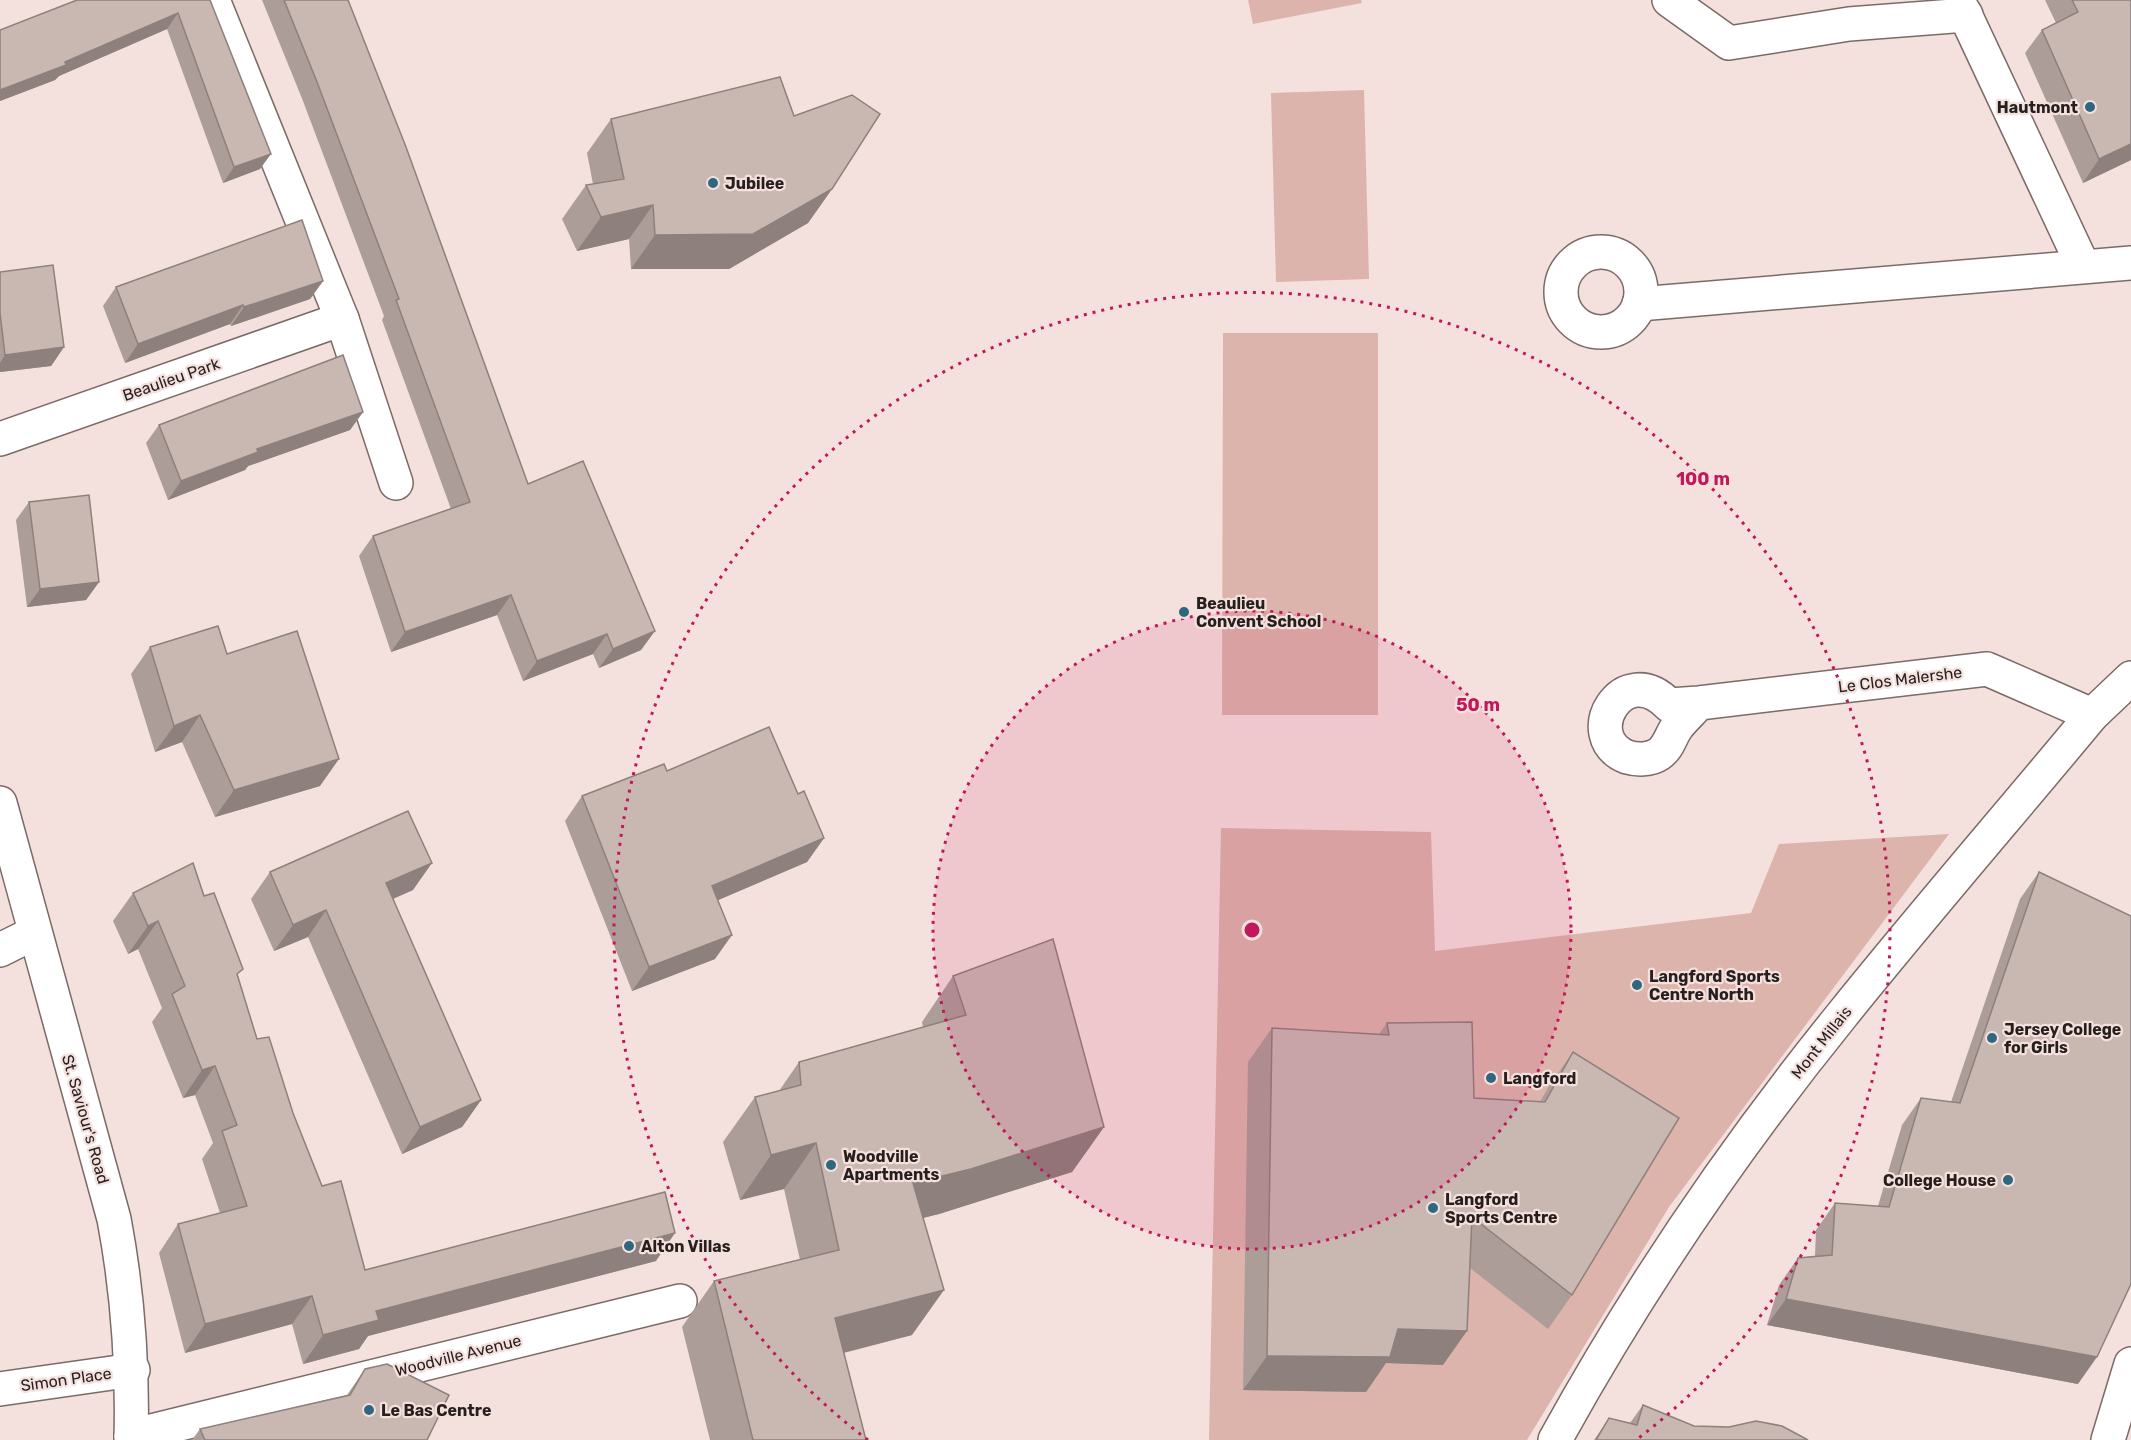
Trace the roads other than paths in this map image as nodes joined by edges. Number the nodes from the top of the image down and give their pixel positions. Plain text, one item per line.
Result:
1 (213, 0) edge
2 (1669, 0) edge
3 (2131, 263) edge
4 (2083, 266) junction
5 (1639, 304) dead end
6 (342, 319) junction
7 (0, 439) edge
8 (396, 483) dead end
9 (2131, 678) edge
10 (1699, 703) dead end
11 (2092, 715) junction
12 (0, 803) edge
13 (33, 933) junction
14 (0, 950) edge
15 (680, 1301) dead end
16 (2131, 1364) edge
17 (133, 1370) junction
18 (0, 1389) edge
19 (131, 1438) edge
20 (1555, 1440) edge
21 (2108, 1440) edge

1 - 6 street
2 - 4 street
3 - 4 street
4 - 5 street
6 - 7 street, Beaulieu Park
6 - 8 street
9 - 11 street, Mont Millais
10 - 11 street, Le Clos Malershe
11 - 20 street, Mont Millais
12 - 13 street, St. Saviour's Road
13 - 14 street
13 - 17 street, St. Saviour's Road
15 - 19 street, Woodville Avenue
16 - 21 street
17 - 18 street, Simon Place
17 - 19 street, St. Saviour's Road

